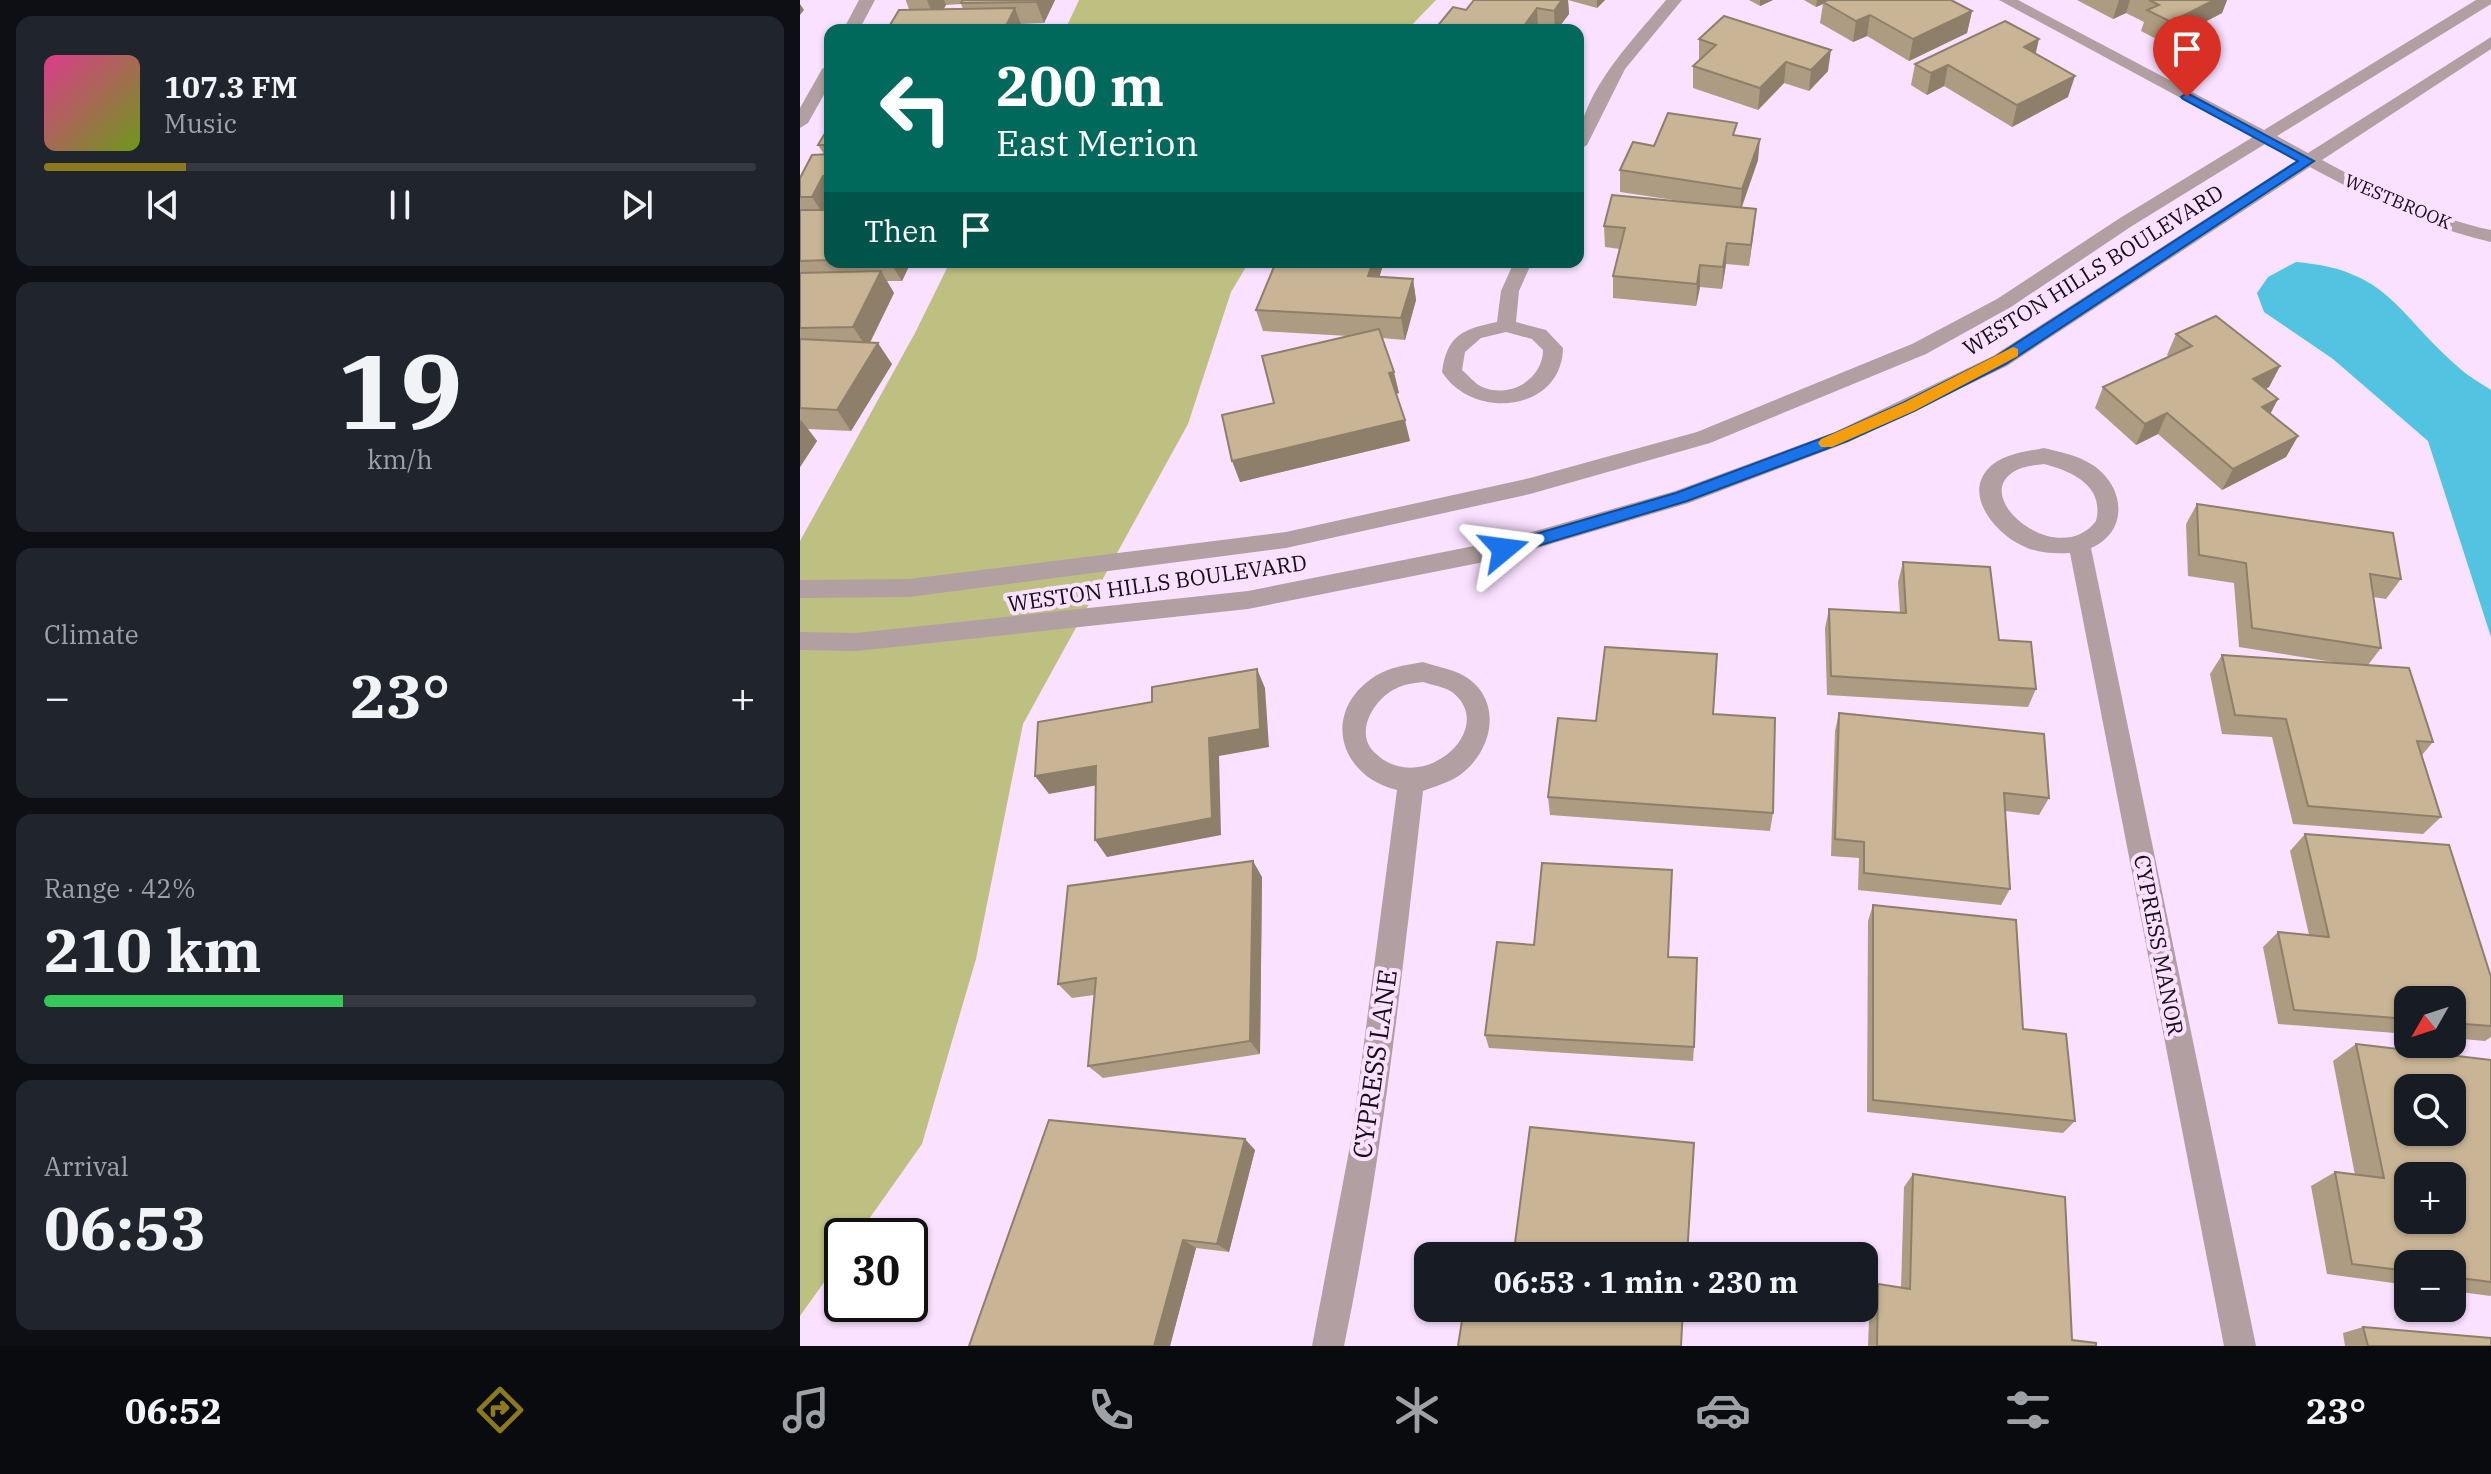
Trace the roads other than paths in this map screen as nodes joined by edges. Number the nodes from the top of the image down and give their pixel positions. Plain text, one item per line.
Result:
1 (867, 0) edge
2 (1674, 0) edge
3 (2007, 0) edge
4 (2487, 0) edge
5 (854, 24) edge
6 (2491, 42) edge
7 (824, 80) edge
8 (800, 123) edge
9 (1584, 133) edge
10 (2264, 138) junction
11 (2308, 161) junction
12 (2491, 236) edge
13 (1520, 268) edge
14 (1506, 326) junction
15 (2079, 544) junction
16 (800, 589) edge
17 (800, 641) edge
18 (1411, 780) junction
19 (1328, 1346) edge
20 (2240, 1346) edge

1 - 5 street
2 - 9 street
3 - 10 street, WESTBROOK
4 - 10 street, WESTON HILLS BOULEVARD
6 - 11 street, WESTON HILLS BOULEVARD
7 - 8 street
10 - 11 street, WESTBROOK
10 - 16 street, WESTON HILLS BOULEVARD
11 - 12 street, WESTBROOK
11 - 17 street, WESTON HILLS BOULEVARD
13 - 14 street
14 - 14 street
15 - 15 street
15 - 20 street, CYPRESS MANOR
18 - 18 street
18 - 19 street, CYPRESS LANE

